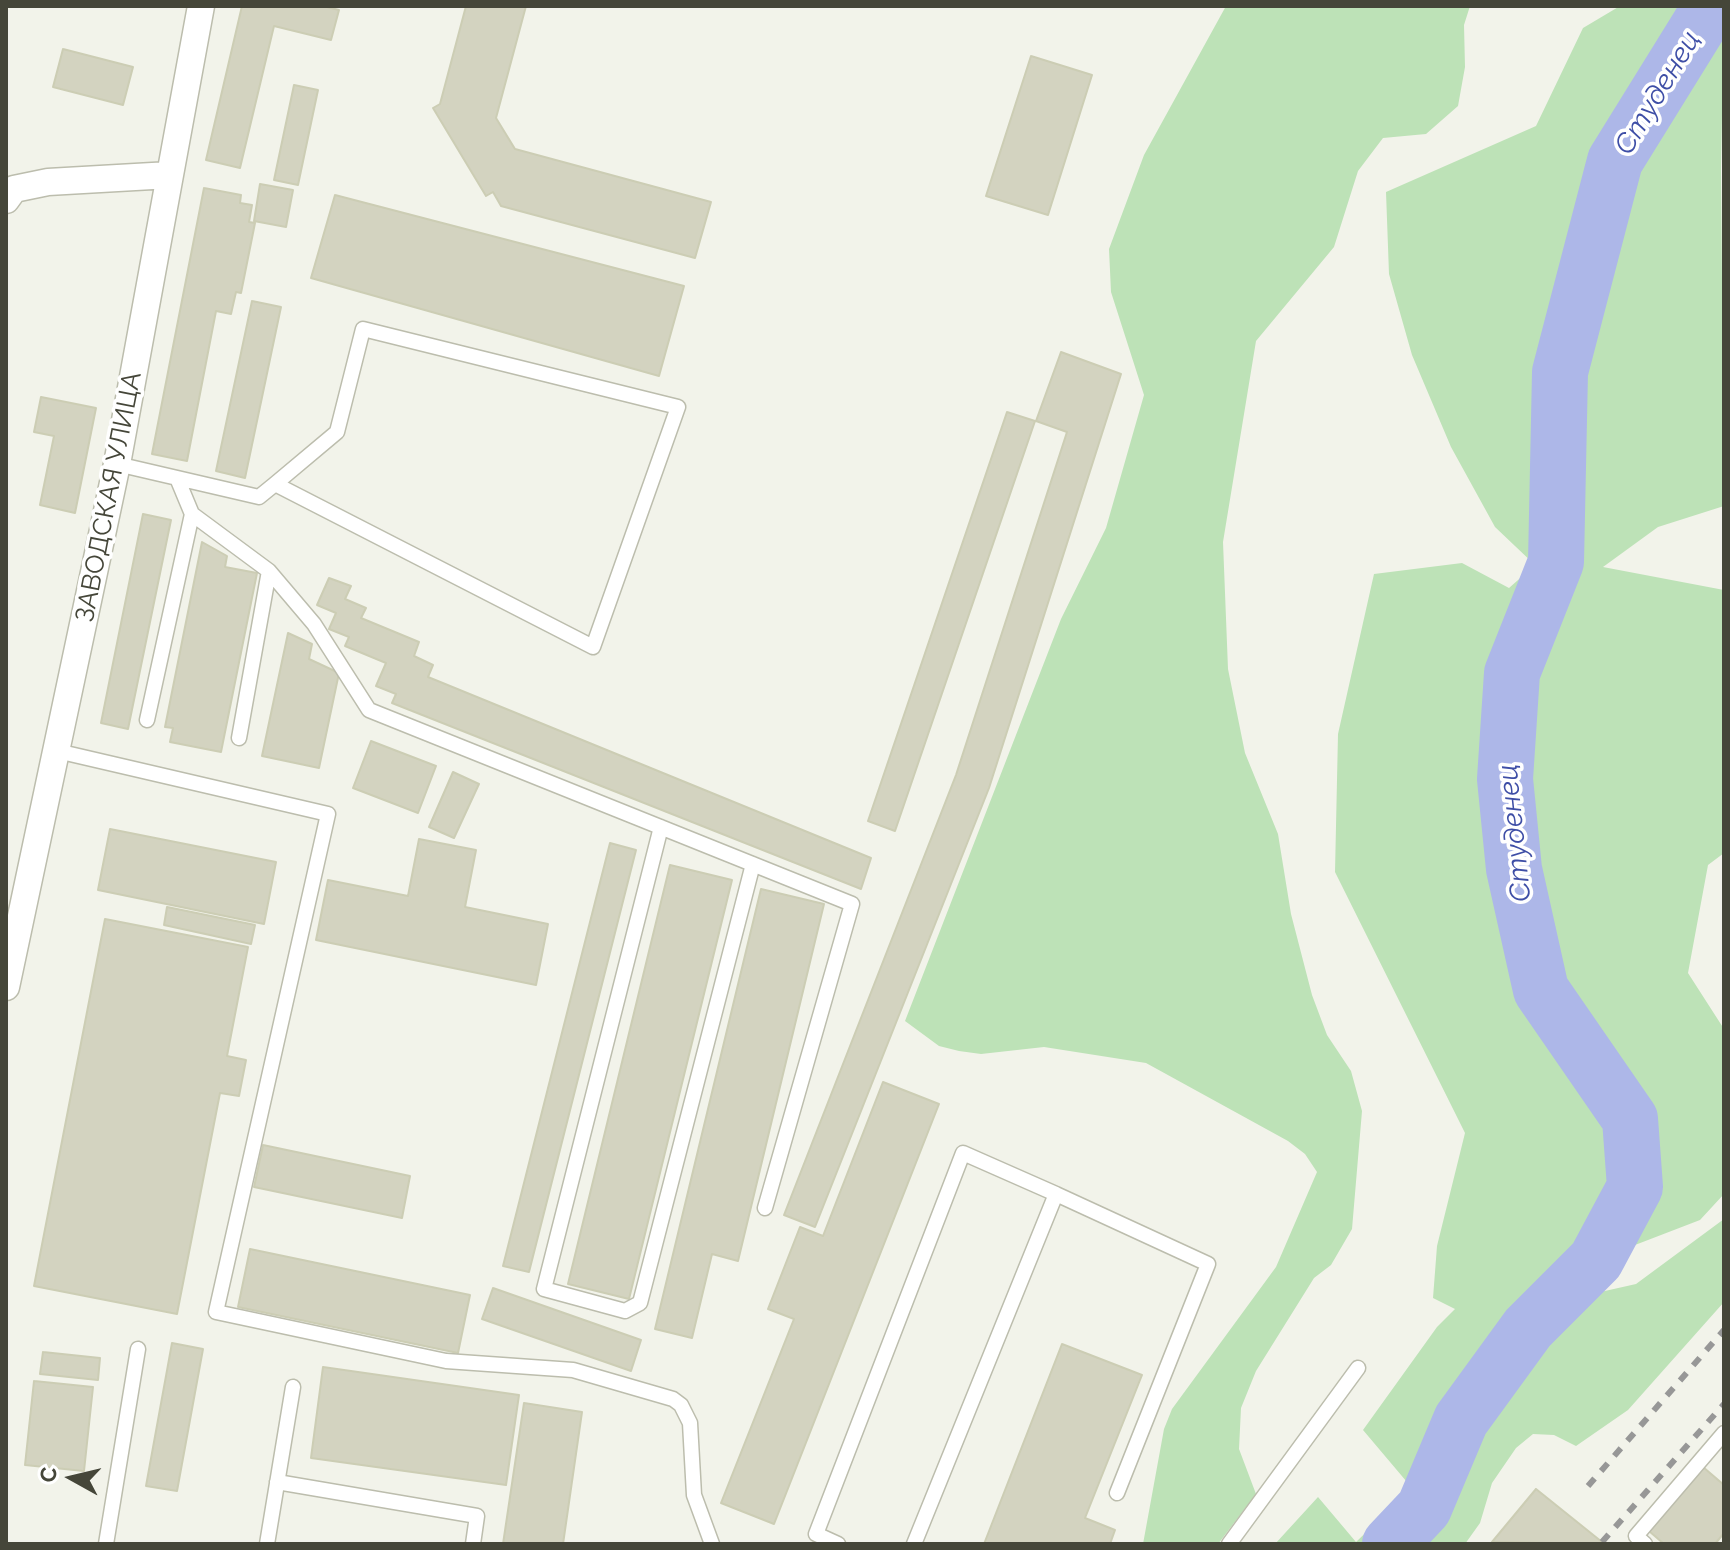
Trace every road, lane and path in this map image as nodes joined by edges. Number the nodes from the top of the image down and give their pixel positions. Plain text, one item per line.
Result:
1 (201, 6) edge
2 (170, 175) junction
3 (6, 200) edge
4 (117, 464) junction
5 (177, 478) junction
6 (275, 484) junction
7 (192, 514) junction
8 (269, 571) junction
9 (147, 720) dead end
10 (239, 738) dead end
11 (57, 751) junction
12 (661, 827) junction
13 (753, 864) junction
14 (6, 987) edge
15 (1056, 1194) junction
16 (765, 1208) dead end
17 (138, 1349) dead end
18 (1358, 1368) dead end
19 (293, 1387) dead end
20 (1724, 1433) edge
21 (277, 1482) junction
22 (1117, 1493) dead end
23 (106, 1544) edge
24 (267, 1544) edge
25 (473, 1544) edge
26 (712, 1544) edge
27 (838, 1544) edge
28 (914, 1544) edge
29 (1229, 1544) edge
30 (1645, 1544) edge

1 - 2 street, ЗАВОДСКАЯ УЛИЦА
2 - 3 street
2 - 4 street, ЗАВОДСКАЯ УЛИЦА
4 - 5 lane
4 - 11 street, ЗАВОДСКАЯ УЛИЦА
5 - 6 lane
5 - 7 lane
6 - 6 lane
7 - 8 lane
7 - 9 lane
8 - 10 lane
8 - 12 lane
11 - 14 street, ЗАВОДСКАЯ УЛИЦА
11 - 26 lane
12 - 13 lane
12 - 13 lane
13 - 16 lane
15 - 22 lane
15 - 27 lane
15 - 28 lane
17 - 23 lane
18 - 29 lane
19 - 21 lane
20 - 30 lane
21 - 24 lane
21 - 25 lane

